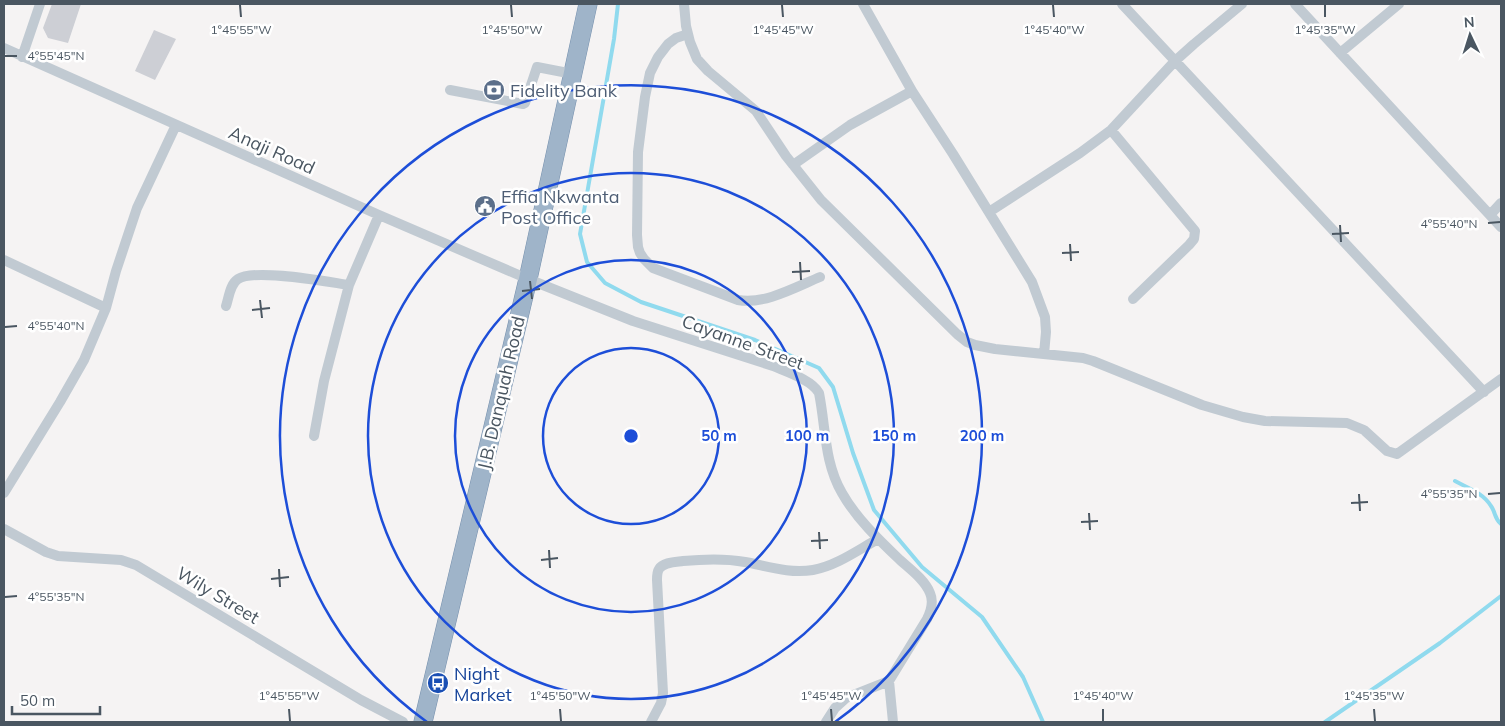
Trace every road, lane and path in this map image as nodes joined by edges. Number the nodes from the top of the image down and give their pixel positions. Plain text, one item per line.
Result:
1 (40, 4) edge
2 (588, 4) edge
3 (684, 4) edge
4 (863, 4) edge
5 (1122, 4) edge
6 (1242, 4) edge
7 (1295, 4) edge
8 (1400, 4) edge
9 (688, 34) junction
10 (4, 48) edge
11 (1340, 53) junction
12 (22, 57) junction
13 (1175, 61) junction
14 (573, 74) junction
15 (450, 90) dead end
16 (912, 91) junction
17 (176, 125) junction
18 (1110, 130) junction
19 (793, 165) junction
20 (1501, 203) edge
21 (989, 212) junction
22 (379, 215) junction
23 (1490, 215) junction
24 (1501, 227) edge
25 (4, 260) edge
26 (820, 277) dead end
27 (528, 279) junction
28 (349, 285) junction
29 (1132, 299) dead end
30 (226, 306) dead end
31 (106, 308) junction
32 (1044, 354) junction
33 (1501, 379) edge
34 (1484, 392) junction
35 (314, 436) dead end
36 (4, 493) edge
37 (4, 529) edge
38 (878, 539) junction
39 (889, 681) junction
40 (404, 722) edge
41 (423, 722) edge
42 (651, 722) edge
43 (826, 722) edge
44 (893, 722) edge

1 - 12 street
2 - 14 highway, J.B. Danquah Road
3 - 9 street
4 - 16 street
5 - 13 street
6 - 13 street
7 - 11 street
8 - 11 street
9 - 19 street
9 - 26 street
10 - 12 street, Anaji Road
11 - 23 street
12 - 17 street, Anaji Road
13 - 18 street
13 - 34 street
14 - 15 street
14 - 27 highway, J.B. Danquah Road
16 - 19 street
16 - 21 street
17 - 22 street, Anaji Road
17 - 31 street
18 - 21 street
18 - 29 street
19 - 32 street
20 - 23 street
21 - 32 street
22 - 27 street, Anaji Road
22 - 28 street
23 - 24 street
25 - 31 street
27 - 38 street, Cayanne Street
27 - 41 highway, J.B. Danquah Road
28 - 30 street
28 - 35 street
31 - 36 street
32 - 34 street
33 - 34 street
37 - 40 street, Wily Street
38 - 39 street, Cayanne Street
38 - 42 street
39 - 43 street
39 - 44 street

